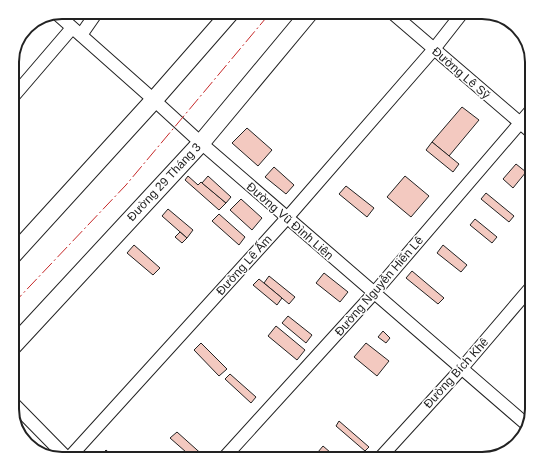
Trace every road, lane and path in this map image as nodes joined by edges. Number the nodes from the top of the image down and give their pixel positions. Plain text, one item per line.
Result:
1 (63, 19) edge
2 (90, 19) edge
3 (225, 19) edge
4 (304, 19) edge
5 (399, 19) edge
6 (458, 19) edge
7 (77, 31) junction
8 (434, 49) junction
9 (19, 91) edge
10 (154, 100) junction
11 (525, 117) edge
12 (520, 123) junction
13 (525, 127) edge
14 (201, 143) junction
15 (287, 218) junction
16 (19, 248) edge
17 (374, 293) junction
18 (525, 294) edge
19 (19, 339) edge
20 (462, 368) junction
21 (19, 409) edge
22 (523, 422) edge
23 (61, 452) edge
24 (74, 452) edge
25 (229, 452) edge
26 (385, 452) edge

1 - 7 street, Đường Vũ Đình Liên
2 - 7 street
3 - 10 street
4 - 14 street, Đường 29 Tháng 3
5 - 8 street, Đường Lê Sỹ
6 - 8 street, Đường Lê Ấm
7 - 9 street
7 - 10 street, Đường Vũ Đình Liên
8 - 12 street, Đường Lê Sỹ
8 - 15 street, Đường Lê Ấm
10 - 14 street, Đường Vũ Đình Liên
10 - 16 street
11 - 12 street, Đường Nguyễn Hiến Lê
12 - 13 street, Đường Lê Sỹ
12 - 17 street, Đường Nguyễn Hiến Lê
14 - 15 street, Đường Vũ Đình Liên
14 - 19 street, Đường 29 Tháng 3
15 - 17 street, Đường Vũ Đình Liên
15 - 24 street, Đường Lê Ấm
17 - 20 street, Đường Vũ Đình Liên
17 - 25 street, Đường Nguyễn Hiến Lê
18 - 20 street, Đường Bích Khê
20 - 22 street, Đường Vũ Đình Liên
20 - 26 street, Đường Bích Khê
21 - 23 street

